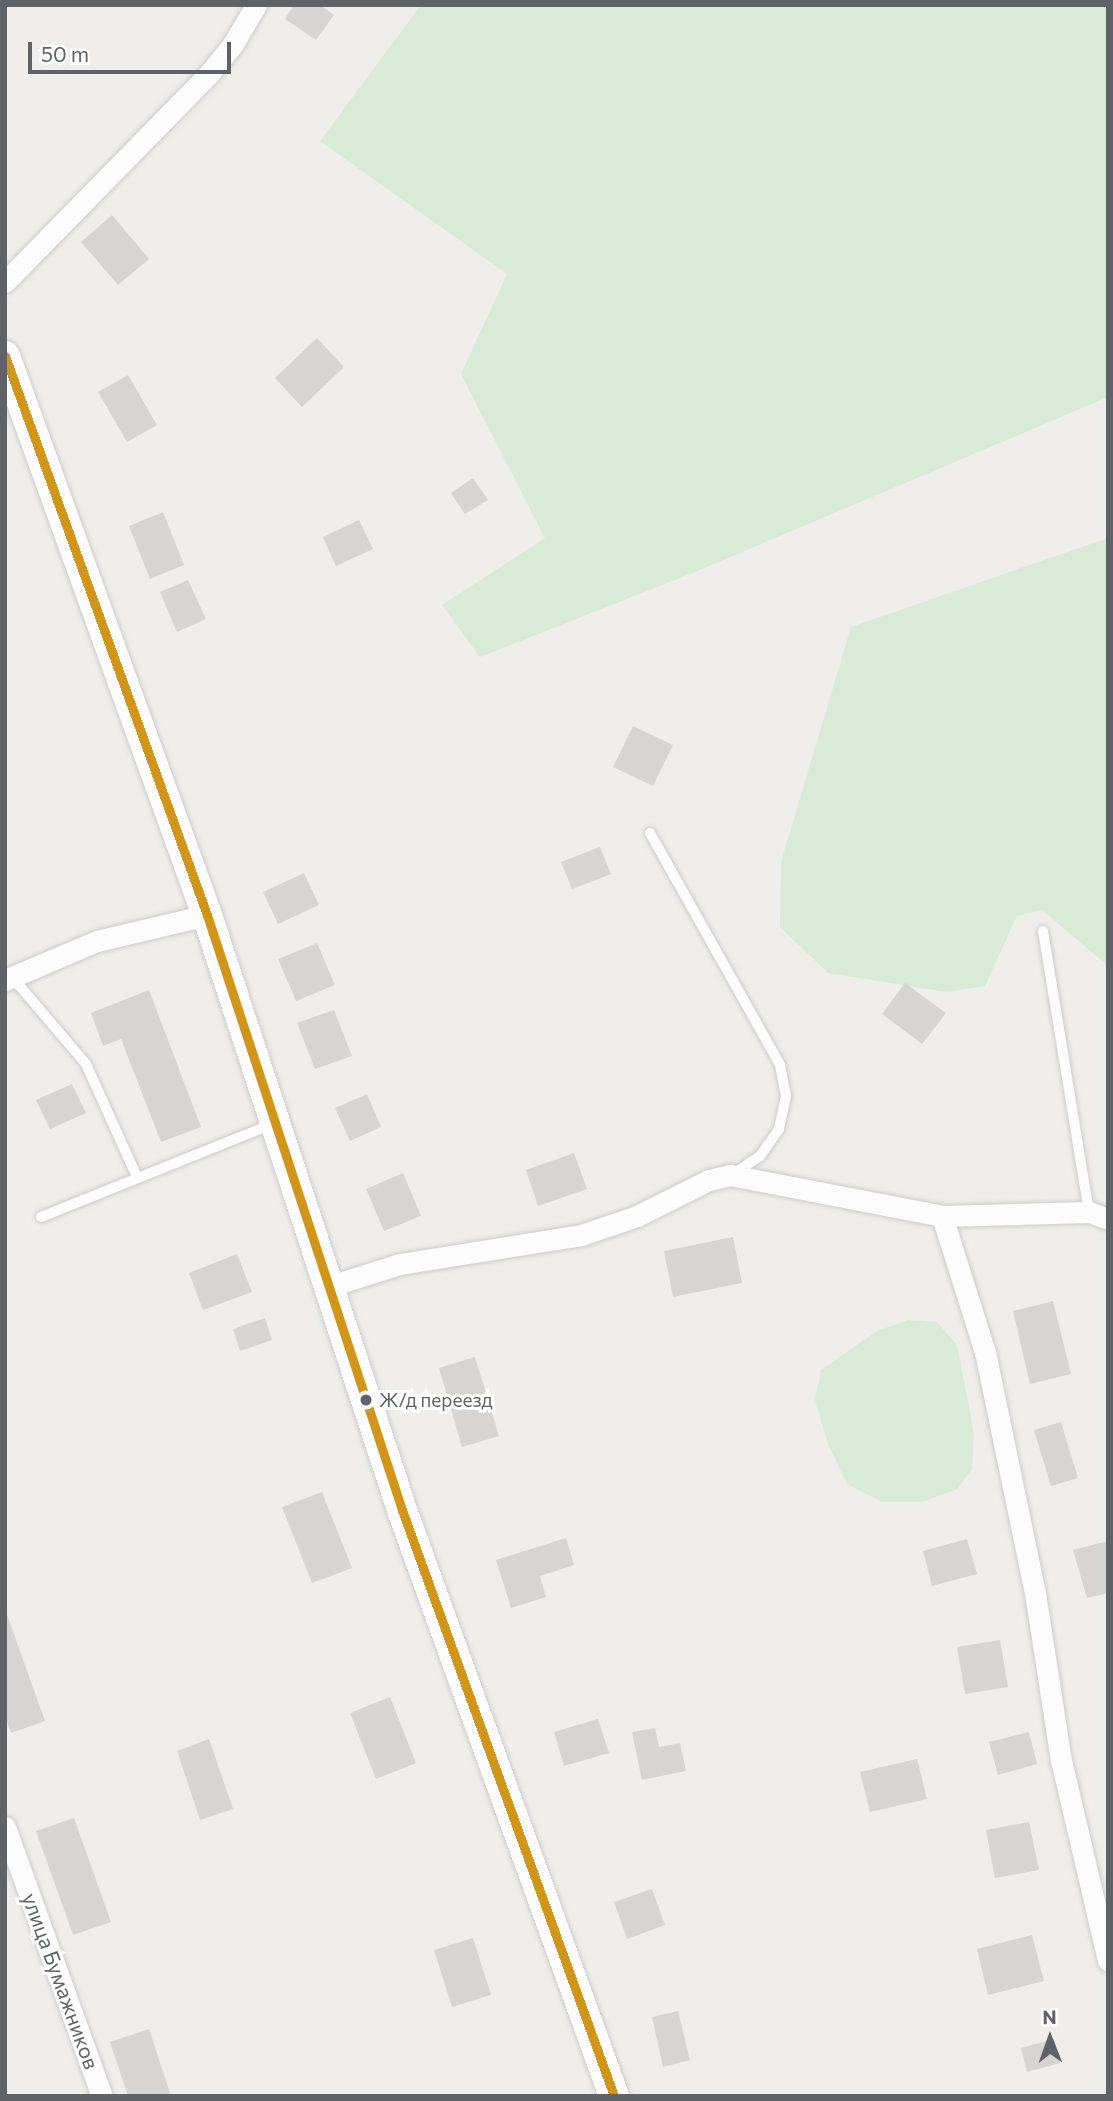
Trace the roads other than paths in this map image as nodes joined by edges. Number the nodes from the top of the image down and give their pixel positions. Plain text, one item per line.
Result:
1 (256, 5) edge
2 (5, 282) edge
3 (5, 356) edge
4 (650, 833) dead end
5 (207, 915) junction
6 (1044, 931) dead end
7 (9, 978) edge
8 (275, 1123) junction
9 (730, 1175) junction
10 (137, 1177) junction
11 (942, 1216) junction
12 (1098, 1216) edge
13 (41, 1217) dead end
14 (327, 1287) junction
15 (5, 1827) edge
16 (1108, 1961) edge
17 (102, 2096) edge
18 (614, 2096) edge

1 - 2 street
3 - 5 main road
4 - 9 lane
5 - 7 street
5 - 8 main road
6 - 12 lane
7 - 10 lane
8 - 10 lane
8 - 14 main road
9 - 11 street
9 - 14 street
10 - 13 lane
11 - 12 street
11 - 16 street
14 - 18 main road
15 - 17 street, улица Бумажников

